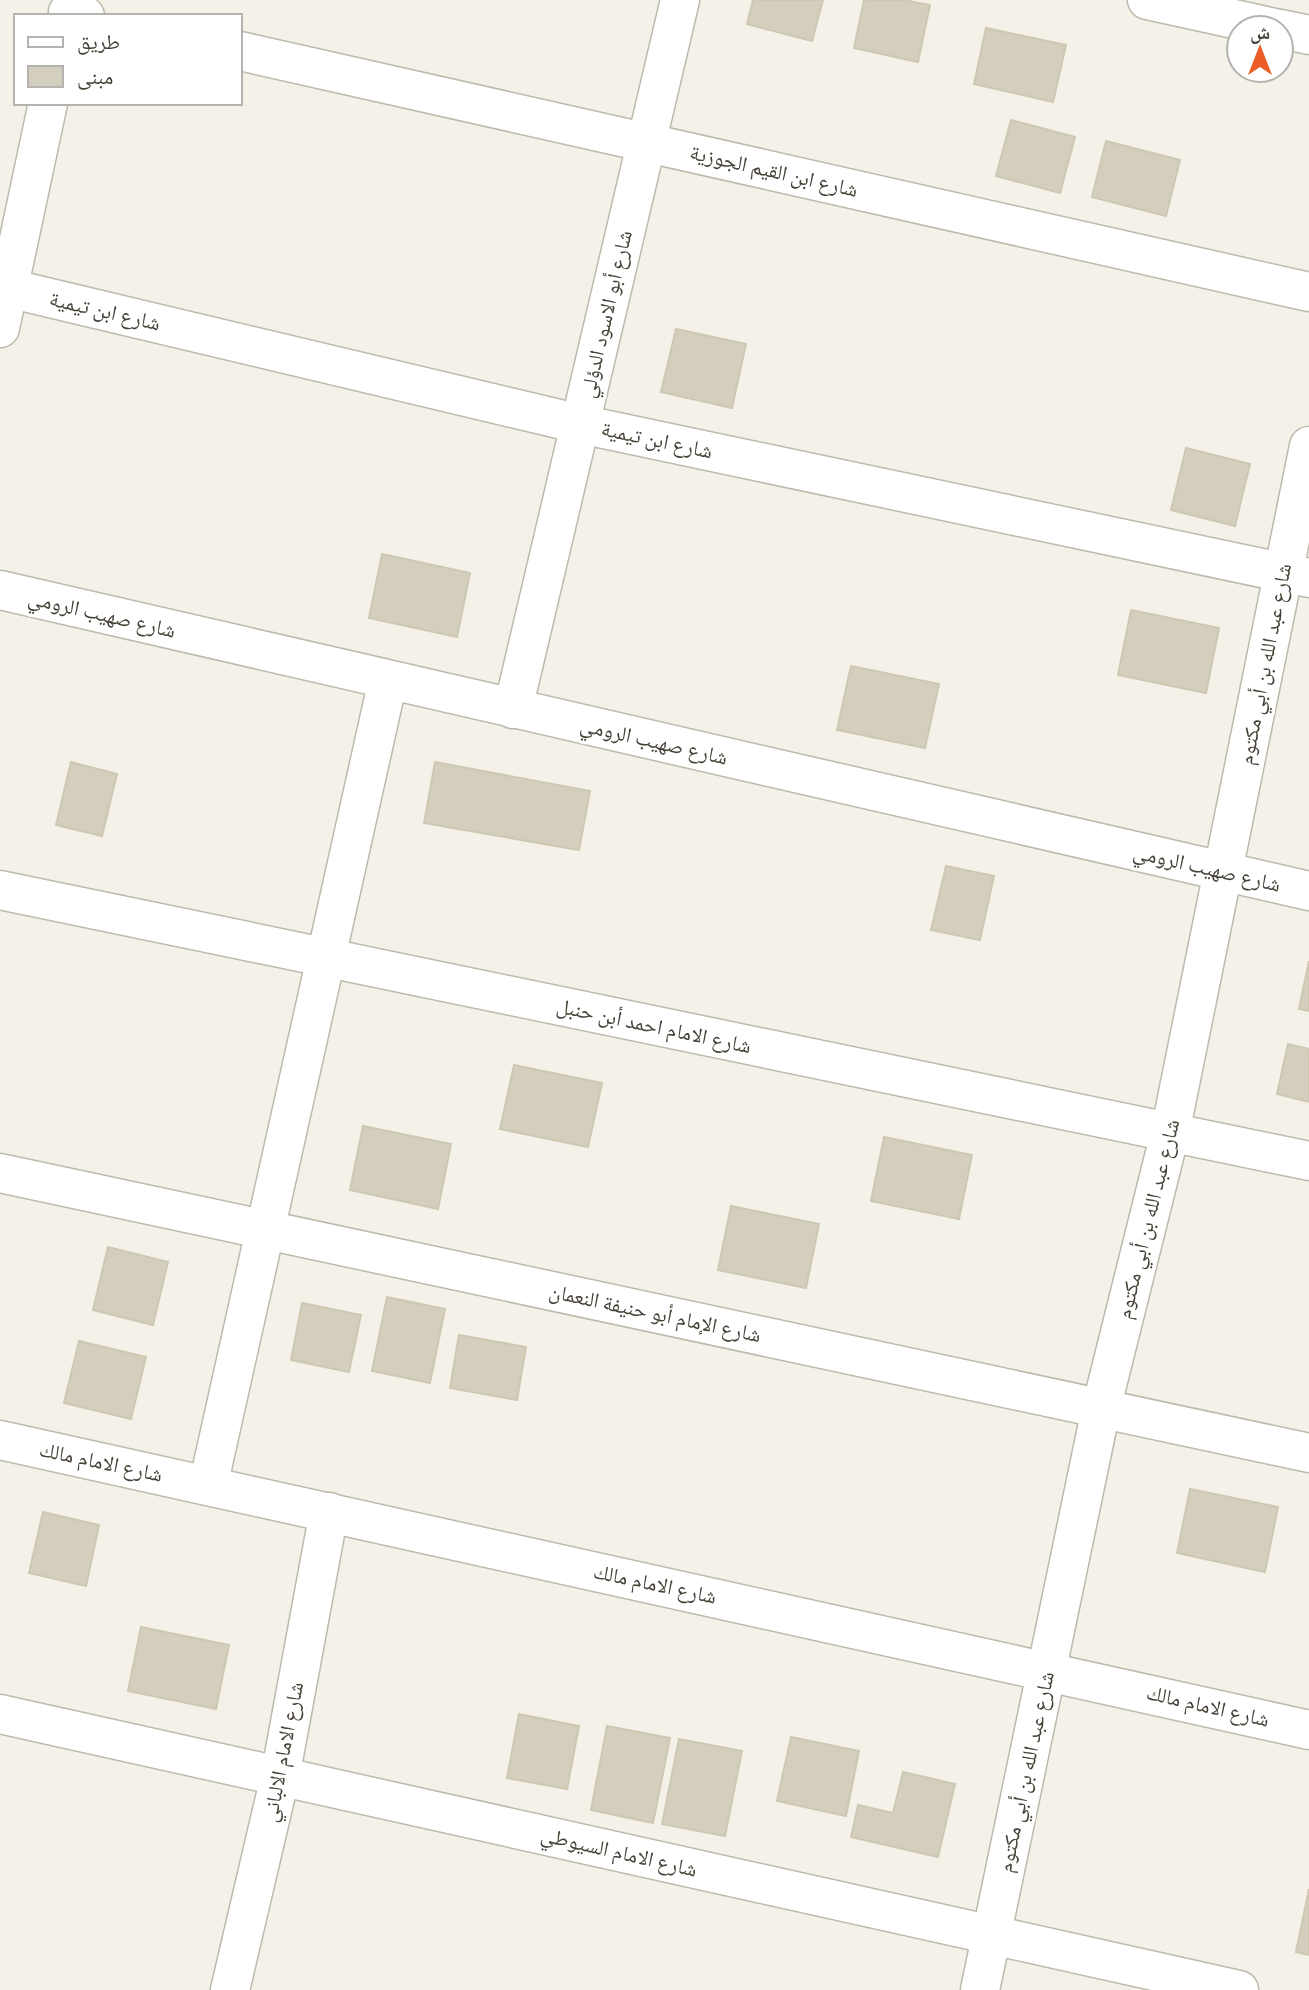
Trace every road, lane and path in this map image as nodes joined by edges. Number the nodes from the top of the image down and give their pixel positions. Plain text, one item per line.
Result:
1 (680, 0) edge
2 (1147, 0) edge
3 (1225, 17) edge
4 (242, 51) edge
5 (48, 105) edge
6 (646, 142) junction
7 (8, 288) junction
8 (1309, 292) edge
9 (0, 328) edge
10 (580, 424) junction
11 (1309, 446) edge
12 (1296, 575) edge
13 (0, 590) edge
14 (388, 680) junction
15 (513, 709) junction
16 (1224, 871) junction
17 (0, 890) edge
18 (1309, 891) edge
19 (326, 957) junction
20 (1170, 1132) junction
21 (1309, 1161) edge
22 (0, 1173) edge
23 (265, 1230) junction
24 (1101, 1409) junction
25 (0, 1440) edge
26 (1309, 1454) edge
27 (208, 1486) junction
28 (329, 1513) junction
29 (1047, 1669) junction
30 (0, 1714) edge
31 (1309, 1730) edge
32 (280, 1777) junction
33 (992, 1935) junction
34 (230, 1990) edge
35 (980, 1990) edge
36 (1239, 1990) edge

1 - 6 street, شارع أبو الاسود الدؤلي
2 - 3 street
4 - 6 street, شارع ابن القيم الجوزية
5 - 7 street
6 - 8 street, شارع ابن القيم الجوزية
6 - 10 street, شارع أبو الاسود الدؤلي
7 - 9 street
7 - 10 street, شارع ابن تيمية
10 - 12 street, شارع ابن تيمية
10 - 15 street, شارع أبو الاسود الدؤلي
11 - 12 street, شارع عبد الله بن أبي مكتوم
12 - 16 street, شارع عبد الله بن أبي مكتوم
13 - 14 street, شارع صهيب الرومي
14 - 15 street, شارع صهيب الرومي
14 - 19 street
15 - 16 street, شارع صهيب الرومي
16 - 18 street, شارع صهيب الرومي
16 - 20 street, شارع عبد الله بن أبي مكتوم
17 - 19 street, شارع الامام احمد أبن حنبل
19 - 20 street, شارع الامام احمد أبن حنبل
19 - 23 street
20 - 21 street, شارع الامام احمد أبن حنبل
20 - 24 street, شارع عبد الله بن أبي مكتوم
22 - 23 street, شارع الإمام أبو حنيفة النعمان
23 - 24 street, شارع الإمام أبو حنيفة النعمان
23 - 27 street
24 - 26 street, شارع الإمام أبو حنيفة النعمان
24 - 29 street, شارع عبد الله بن أبي مكتوم
25 - 27 street, شارع الامام مالك
27 - 28 street, شارع الامام مالك
28 - 29 street, شارع الامام مالك
28 - 32 street, شارع الامام الالباني
29 - 31 street, شارع الامام مالك
29 - 33 street, شارع عبد الله بن أبي مكتوم
30 - 32 street, شارع الامام السيوطي
32 - 33 street, شارع الامام السيوطي
32 - 34 street, شارع الامام الالباني
33 - 35 street, شارع عبد الله بن أبي مكتوم
33 - 36 street, شارع الامام السيوطي

